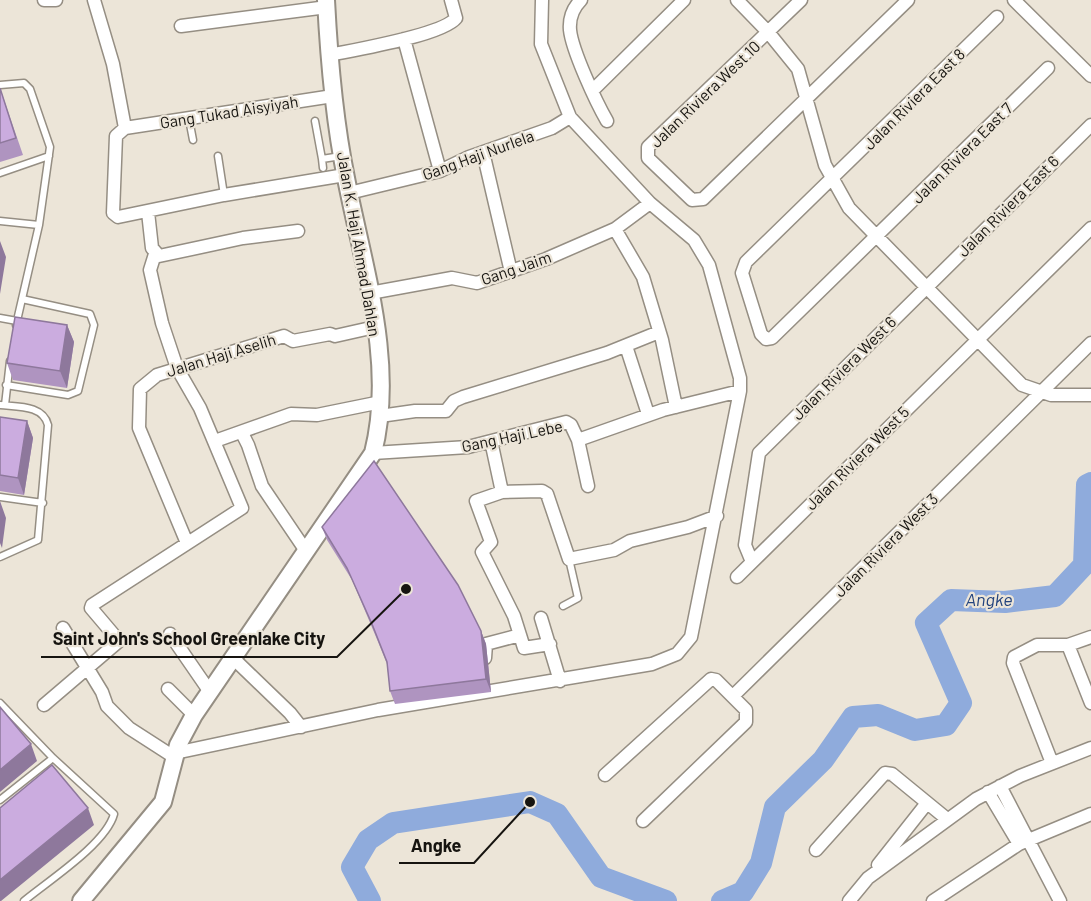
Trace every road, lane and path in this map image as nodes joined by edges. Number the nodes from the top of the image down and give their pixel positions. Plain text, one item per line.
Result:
1 (44, 0) edge
2 (56, 0) edge
3 (94, 0) edge
4 (451, 0) edge
5 (542, 0) edge
6 (684, 0) edge
7 (736, 0) edge
8 (801, 0) edge
9 (908, 0) edge
10 (1014, 0) edge
11 (579, 2) edge
12 (327, 4) edge
13 (997, 17) dead end
14 (181, 26) dead end
15 (768, 32) junction
16 (404, 39) junction
17 (330, 55) junction
18 (1048, 68) dead end
19 (1091, 76) edge
20 (0, 86) edge
21 (592, 91) junction
22 (333, 96) junction
23 (808, 98) junction
24 (570, 117) junction
25 (189, 118) junction
26 (315, 121) dead end
27 (607, 121) dead end
28 (1091, 125) edge
29 (125, 128) junction
30 (193, 140) dead end
31 (483, 152) junction
32 (49, 156) junction
33 (218, 156) dead end
34 (342, 156) junction
35 (322, 159) junction
36 (323, 168) dead end
37 (440, 171) junction
38 (0, 173) edge
39 (345, 176) junction
40 (832, 180) junction
41 (349, 193) junction
42 (224, 195) junction
43 (650, 203) junction
44 (148, 212) junction
45 (0, 221) edge
46 (39, 225) junction
47 (1091, 228) edge
48 (615, 229) junction
49 (297, 231) dead end
50 (875, 238) junction
51 (155, 254) junction
52 (511, 272) junction
53 (926, 288) junction
54 (370, 293) junction
55 (22, 299) junction
56 (0, 318) edge
57 (17, 321) junction
58 (375, 327) junction
59 (15, 332) edge
60 (659, 332) junction
61 (766, 339) joint
62 (977, 340) junction
63 (1091, 343) edge
64 (626, 346) junction
65 (12, 353) edge
66 (177, 368) junction
67 (6, 385) junction
68 (740, 391) junction
69 (1040, 393) junction
70 (1091, 395) edge
71 (2, 405) edge
72 (676, 406) junction
73 (380, 409) junction
74 (648, 414) junction
75 (242, 433) junction
76 (578, 440) junction
77 (215, 441) junction
78 (491, 441) junction
79 (373, 453) junction
80 (588, 486) dead end
81 (502, 492) junction
82 (0, 497) edge
83 (44, 503) junction
84 (717, 516) junction
85 (187, 543) junction
86 (306, 551) junction
87 (0, 557) edge
88 (569, 559) junction
89 (752, 562) junction
90 (737, 577) dead end
91 (563, 606) dead end
92 (541, 618) dead end
93 (63, 628) dead end
94 (170, 634) dead end
95 (520, 635) junction
96 (1091, 637) edge
97 (549, 645) junction
98 (1068, 645) junction
99 (234, 659) junction
100 (87, 668) junction
101 (489, 681) junction
102 (560, 681) junction
103 (168, 689) dead end
104 (210, 692) junction
105 (733, 696) junction
106 (0, 703) edge
107 (1091, 704) edge
108 (44, 705) dead end
109 (194, 715) junction
110 (301, 728) junction
111 (1091, 748) edge
112 (53, 758) junction
113 (174, 759) junction
114 (1052, 764) junction
115 (605, 775) dead end
116 (1000, 786) junction
117 (988, 792) junction
118 (0, 800) edge
119 (927, 803) junction
120 (1091, 814) edge
121 (947, 819) junction
122 (643, 821) dead end
123 (1023, 841) junction
124 (816, 850) dead end
125 (868, 878) junction
126 (24, 901) edge
127 (81, 901) edge
128 (849, 901) edge
129 (933, 901) edge
130 (1060, 901) edge

1 - 2 street
3 - 29 street
4 - 16 street
5 - 24 street
6 - 21 street
7 - 15 street
8 - 15 street, Jalan Riviera West 10
9 - 23 street
10 - 19 street
11 - 21 street
12 - 14 street
12 - 17 main road, Jalan K. Haji Ahmad Dahlan
13 - 40 street, Jalan Riviera East 8
15 - 23 street
15 - 23 street, Jalan Riviera West 10
16 - 17 street
16 - 37 street
17 - 22 main road, Jalan K. Haji Ahmad Dahlan
18 - 50 street, Jalan Riviera East 7
20 - 32 lane
21 - 27 street
22 - 25 street, Gang Tukad Aisyiyah
22 - 34 main road, Jalan K. Haji Ahmad Dahlan
23 - 40 street
24 - 31 street, Gang Haji Nurlela
24 - 43 street
25 - 29 street, Gang Tukad Aisyiyah
25 - 30 lane
26 - 35 lane
28 - 53 street, Jalan Riviera East 6
29 - 44 street
31 - 37 street, Gang Haji Nurlela
31 - 52 street
32 - 38 lane
32 - 46 lane
33 - 42 lane
34 - 35 lane
34 - 39 main road, Jalan K. Haji Ahmad Dahlan
35 - 36 lane
37 - 41 street, Gang Haji Nurlela
39 - 41 main road, Jalan K. Haji Ahmad Dahlan
39 - 42 street
40 - 50 street
40 - 61 street, Jalan Riviera East 8
41 - 54 main road, Jalan K. Haji Ahmad Dahlan
42 - 44 street
43 - 48 street, Gang Jaim
43 - 68 street
44 - 51 street
45 - 46 lane
46 - 55 lane
47 - 62 street, Jalan Riviera West 5
48 - 52 street, Gang Jaim
48 - 60 street
49 - 51 street
50 - 53 street
50 - 61 street, Jalan Riviera East 7
51 - 66 street
52 - 54 street, Gang Jaim
53 - 62 street
53 - 89 street, Jalan Riviera West 6
54 - 58 main road, Jalan K. Haji Ahmad Dahlan
55 - 57 lane
55 - 67 lane
56 - 57 lane
57 - 59 lane
58 - 66 street, Jalan Haji Aselih
58 - 73 main road, Jalan K. Haji Ahmad Dahlan
60 - 64 street
60 - 72 street
62 - 69 street
62 - 89 street, Jalan Riviera West 5
63 - 69 street, Jalan Riviera West 3
64 - 73 street
64 - 74 street
65 - 67 lane
66 - 77 street
66 - 85 street, Jalan Haji Aselih
67 - 71 lane
68 - 72 street, Gang Haji Lebe
68 - 84 street
69 - 70 street
69 - 105 street, Jalan Riviera West 3
71 - 83 lane
72 - 74 street, Gang Haji Lebe
73 - 75 street
73 - 79 main road, Jalan K. Haji Ahmad Dahlan
74 - 76 street, Gang Haji Lebe
75 - 77 street
75 - 86 street
76 - 78 street, Gang Haji Lebe
76 - 80 street
77 - 85 street
78 - 79 street, Gang Haji Lebe
78 - 81 street
79 - 86 main road, Jalan K. Haji Ahmad Dahlan
81 - 88 street
81 - 95 street
82 - 83 lane
83 - 87 lane
84 - 88 street
84 - 102 street
85 - 100 street
86 - 99 main road, Jalan K. Haji Ahmad Dahlan
88 - 91 lane
89 - 90 street, Jalan Riviera West 5
92 - 97 street
93 - 100 street
94 - 104 street
95 - 97 street
95 - 101 street
96 - 98 street
97 - 102 street
98 - 107 street
98 - 114 street
99 - 104 main road, Jalan K. Haji Ahmad Dahlan
99 - 110 street
100 - 108 street
100 - 113 street
101 - 102 street
101 - 110 street
103 - 109 street
104 - 109 main road, Jalan K. Haji Ahmad Dahlan
105 - 115 street
105 - 122 street
106 - 112 lane
109 - 113 main road, Jalan K. Haji Ahmad Dahlan
110 - 113 street
111 - 114 street
112 - 118 lane
112 - 126 lane
113 - 127 main road, Jalan K. Haji Ahmad Dahlan
114 - 116 street
116 - 117 street
116 - 123 street
117 - 121 street
117 - 123 street
119 - 121 street
119 - 124 street
119 - 125 street
120 - 123 street
121 - 125 street
123 - 129 street
123 - 130 street
125 - 128 street

